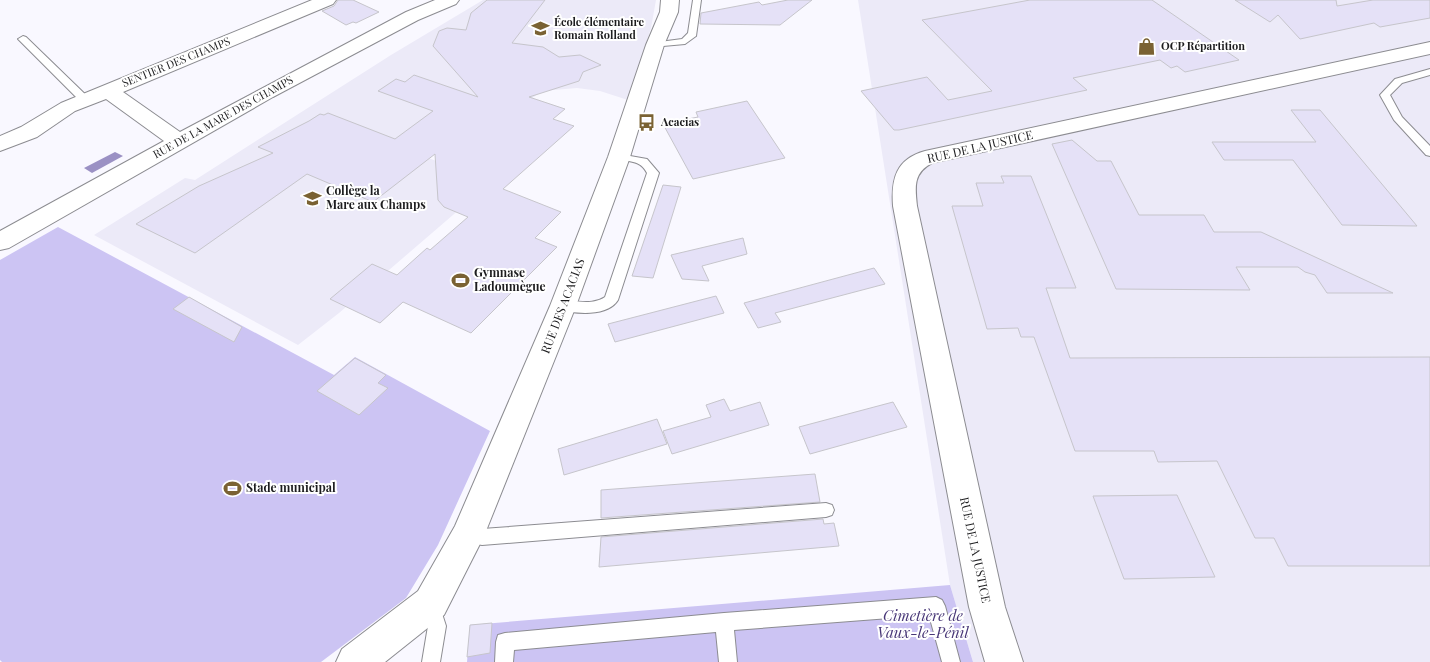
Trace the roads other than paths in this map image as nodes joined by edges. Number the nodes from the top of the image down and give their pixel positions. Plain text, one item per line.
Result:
1 (327, 0) edge
2 (450, 0) edge
3 (670, 0) edge
4 (697, 0) edge
5 (23, 39) dead end
6 (655, 45) junction
7 (1430, 48) edge
8 (1430, 72) edge
9 (107, 90) junction
10 (85, 100) junction
11 (180, 142) junction
12 (0, 144) edge
13 (1430, 153) edge
14 (619, 157) junction
15 (0, 242) edge
16 (563, 306) junction
17 (826, 510) dead end
18 (467, 536) junction
19 (431, 603) junction
20 (724, 622) junction
21 (355, 662) edge
22 (431, 662) edge
23 (504, 662) edge
24 (728, 662) edge
25 (952, 662) edge
26 (1004, 662) edge

1 - 9 street, SENTIER DES CHAMPS
2 - 11 street, RUE DE LA MARE DES CHAMPS
3 - 6 street, RUE DES ACACIAS
4 - 6 lane
5 - 10 lane
6 - 14 street, RUE DES ACACIAS
7 - 26 street, RUE DE LA JUSTICE
8 - 13 lane
9 - 10 street
9 - 11 street, SENTIER DES CHAMPS
10 - 12 street
11 - 15 street, RUE DE LA MARE DES CHAMPS
14 - 16 street, RUE DES ACACIAS
14 - 16 lane
16 - 18 street, RUE DES ACACIAS
17 - 18 lane
18 - 19 street, RUE DES ACACIAS
19 - 21 street
19 - 22 lane
20 - 23 lane
20 - 24 lane
20 - 25 lane

